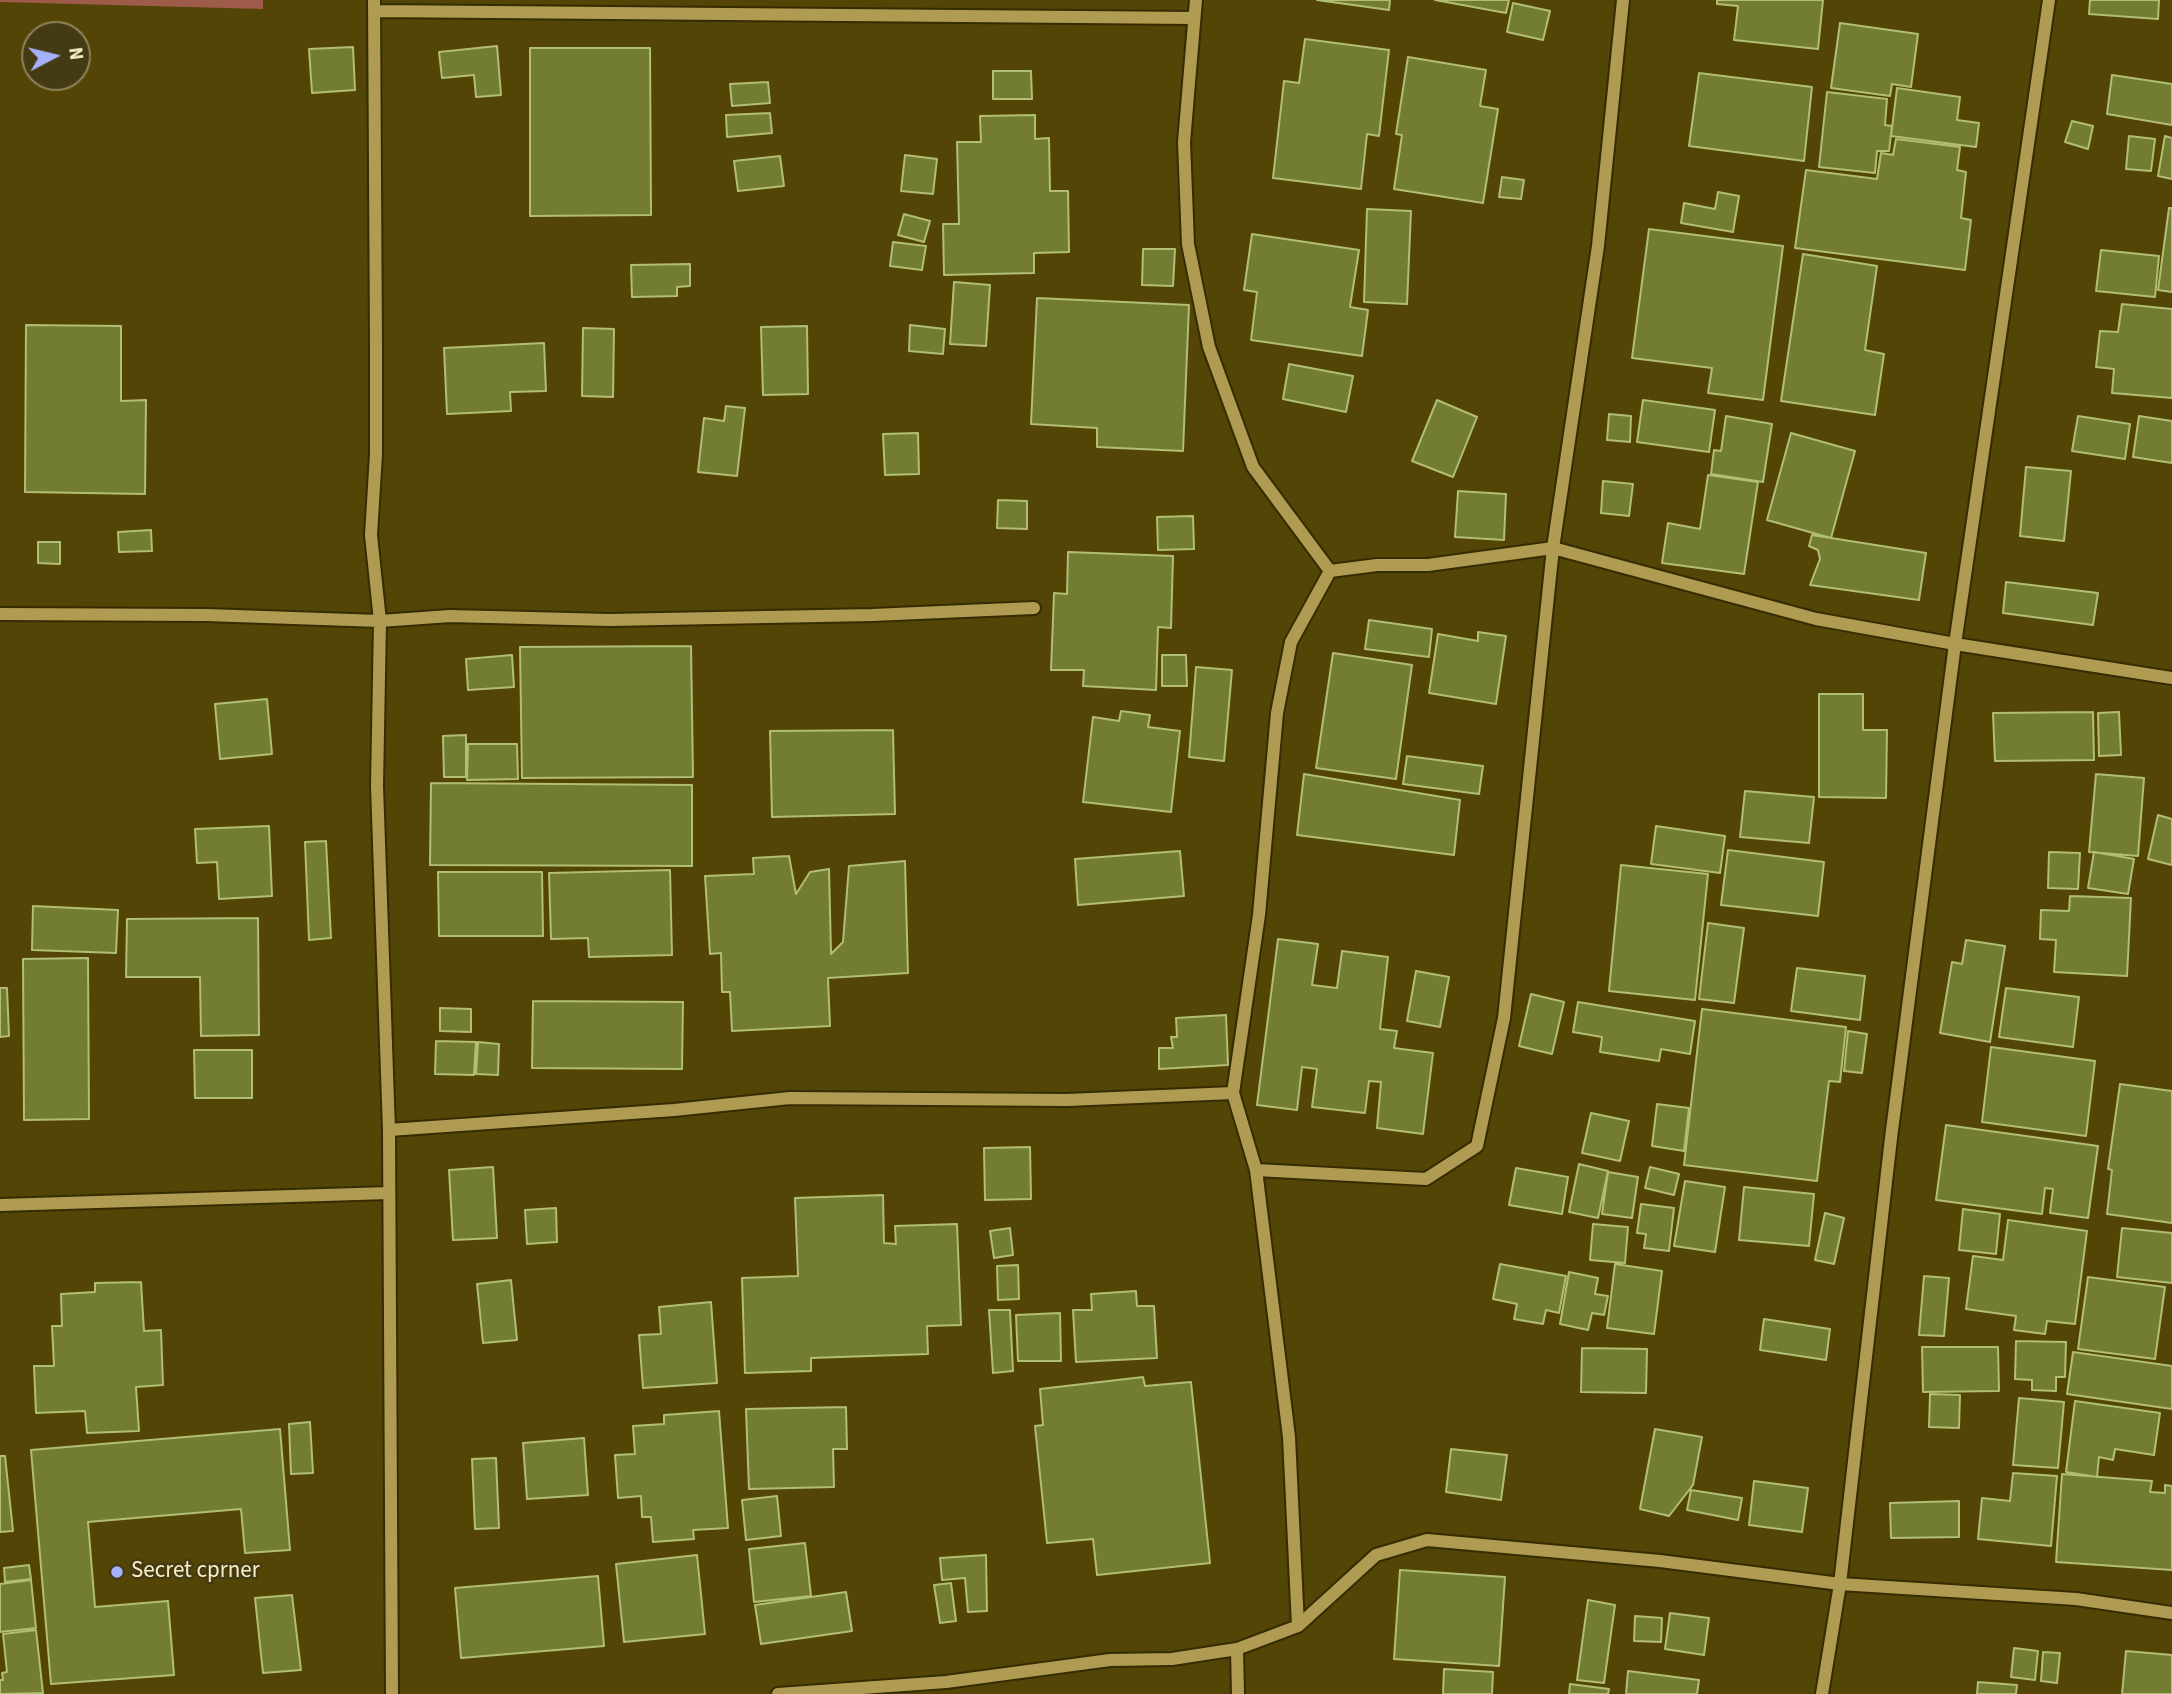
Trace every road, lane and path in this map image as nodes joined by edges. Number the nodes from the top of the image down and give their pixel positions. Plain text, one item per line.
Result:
1 (1196, 0) edge
2 (1623, 0) edge
3 (2049, 0) edge
4 (374, 6) edge
5 (1194, 18) junction
6 (1553, 548) junction
7 (1330, 571) junction
8 (1034, 608) dead end
9 (0, 614) edge
10 (380, 621) junction
11 (1955, 644) junction
12 (2172, 678) edge
13 (1233, 1093) junction
14 (389, 1130) junction
15 (1256, 1170) junction
16 (389, 1193) junction
17 (0, 1205) edge
18 (1840, 1584) junction
19 (2172, 1613) edge
20 (1298, 1626) junction
21 (1237, 1649) junction
22 (392, 1694) edge
23 (778, 1694) edge
24 (1238, 1694) edge
25 (1822, 1694) edge

1 - 5 street
2 - 6 street
3 - 11 street
4 - 5 street
4 - 10 street
5 - 7 street
6 - 7 street
6 - 11 street
6 - 15 street
7 - 13 street
8 - 10 street
9 - 10 street
10 - 14 street
11 - 12 street
11 - 18 street
13 - 14 street
13 - 15 street
14 - 16 street
15 - 20 street
16 - 17 street
16 - 22 street
18 - 19 street
18 - 20 street
18 - 25 street
20 - 21 street
21 - 23 street
21 - 24 street

